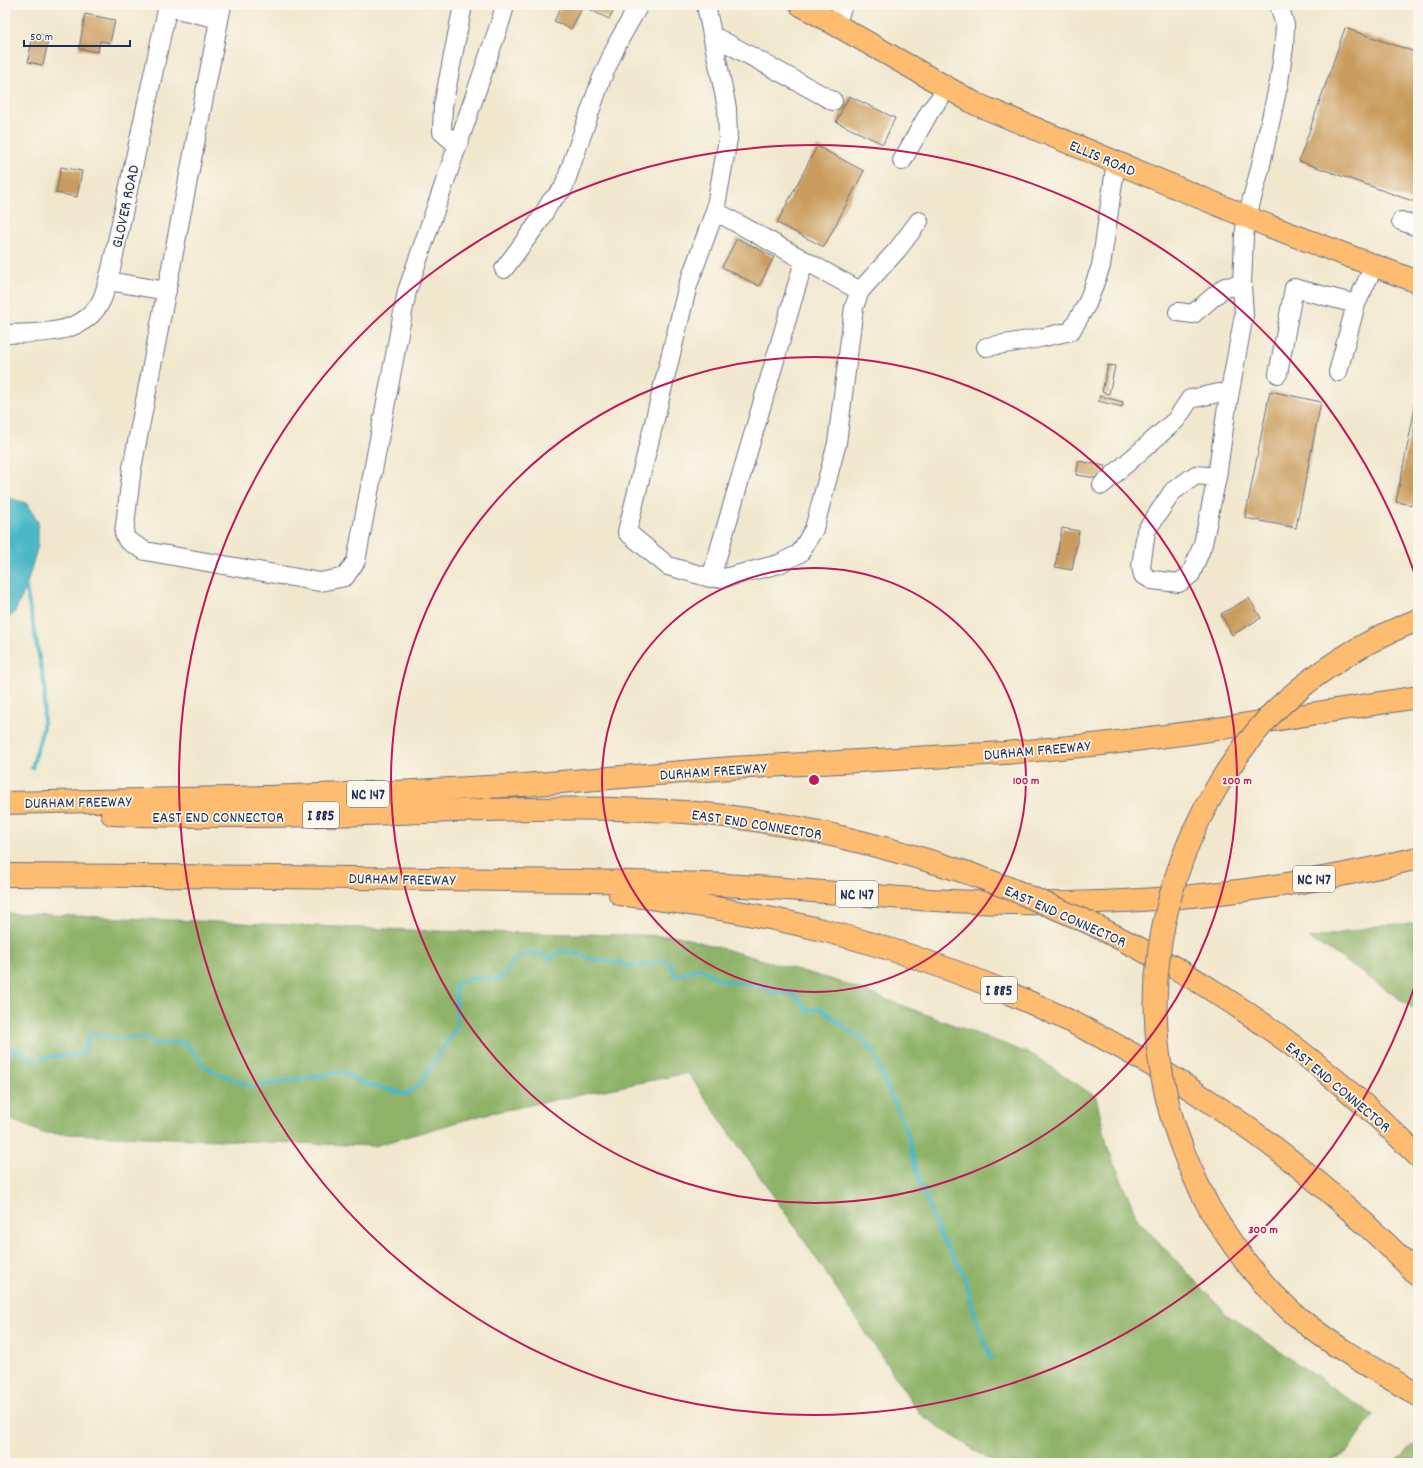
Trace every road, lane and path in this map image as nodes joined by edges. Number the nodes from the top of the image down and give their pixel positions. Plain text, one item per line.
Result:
1 (463, 5) edge
2 (505, 5) edge
3 (639, 5) edge
4 (709, 5) edge
5 (801, 5) edge
6 (1279, 5) edge
7 (168, 6) edge
8 (221, 12) edge
9 (840, 15) edge
10 (712, 35) junction
11 (948, 88) junction
12 (833, 101) dead end
13 (458, 146) junction
14 (902, 161) dead end
15 (1116, 162) junction
16 (715, 211) junction
17 (1247, 217) junction
18 (919, 220) dead end
19 (1401, 221) dead end
20 (1418, 227) edge
21 (804, 261) junction
22 (1374, 266) junction
23 (504, 269) dead end
24 (108, 281) junction
25 (1418, 282) edge
26 (1242, 285) junction
27 (167, 291) junction
28 (860, 291) junction
29 (1356, 304) junction
30 (1178, 312) dead end
31 (5, 334) edge
32 (986, 347) dead end
33 (1338, 372) dead end
34 (1278, 374) dead end
35 (1229, 395) junction
36 (1216, 477) junction
37 (1102, 485) dead end
38 (711, 578) junction
39 (1418, 620) edge
40 (1418, 697) edge
41 (5, 803) edge
42 (5, 811) edge
43 (1418, 858) edge
44 (5, 875) edge
45 (504, 880) junction
46 (1418, 1156) edge
47 (1418, 1274) edge
48 (1418, 1395) edge

1 - 13 street
2 - 13 street
3 - 23 street
4 - 10 street
5 - 9 main road, ELLIS ROAD
6 - 17 street
7 - 8 street
7 - 24 street, GLOVER ROAD
8 - 27 street
9 - 11 main road, ELLIS ROAD
10 - 12 street
10 - 16 street
11 - 14 street
11 - 15 main road, ELLIS ROAD
13 - 27 street
15 - 17 main road, ELLIS ROAD
15 - 32 street
16 - 21 street
16 - 38 street
17 - 22 main road, ELLIS ROAD
17 - 26 street
18 - 28 street
19 - 20 street
21 - 28 street
21 - 38 street
22 - 25 main road, ELLIS ROAD
22 - 29 street
24 - 27 street
24 - 31 street, GLOVER ROAD
26 - 30 street
26 - 35 street
28 - 38 street
29 - 33 street
29 - 34 street
35 - 36 street
35 - 37 street
36 - 36 street
39 - 48 main road, bridge
40 - 41 main road, DURHAM FREEWAY / NC 147
42 - 46 main road, EAST END CONNECTOR / I 885, bridge
43 - 45 main road, DURHAM FREEWAY / NC 147
44 - 45 main road, DURHAM FREEWAY / I 885
45 - 47 main road, I 885

